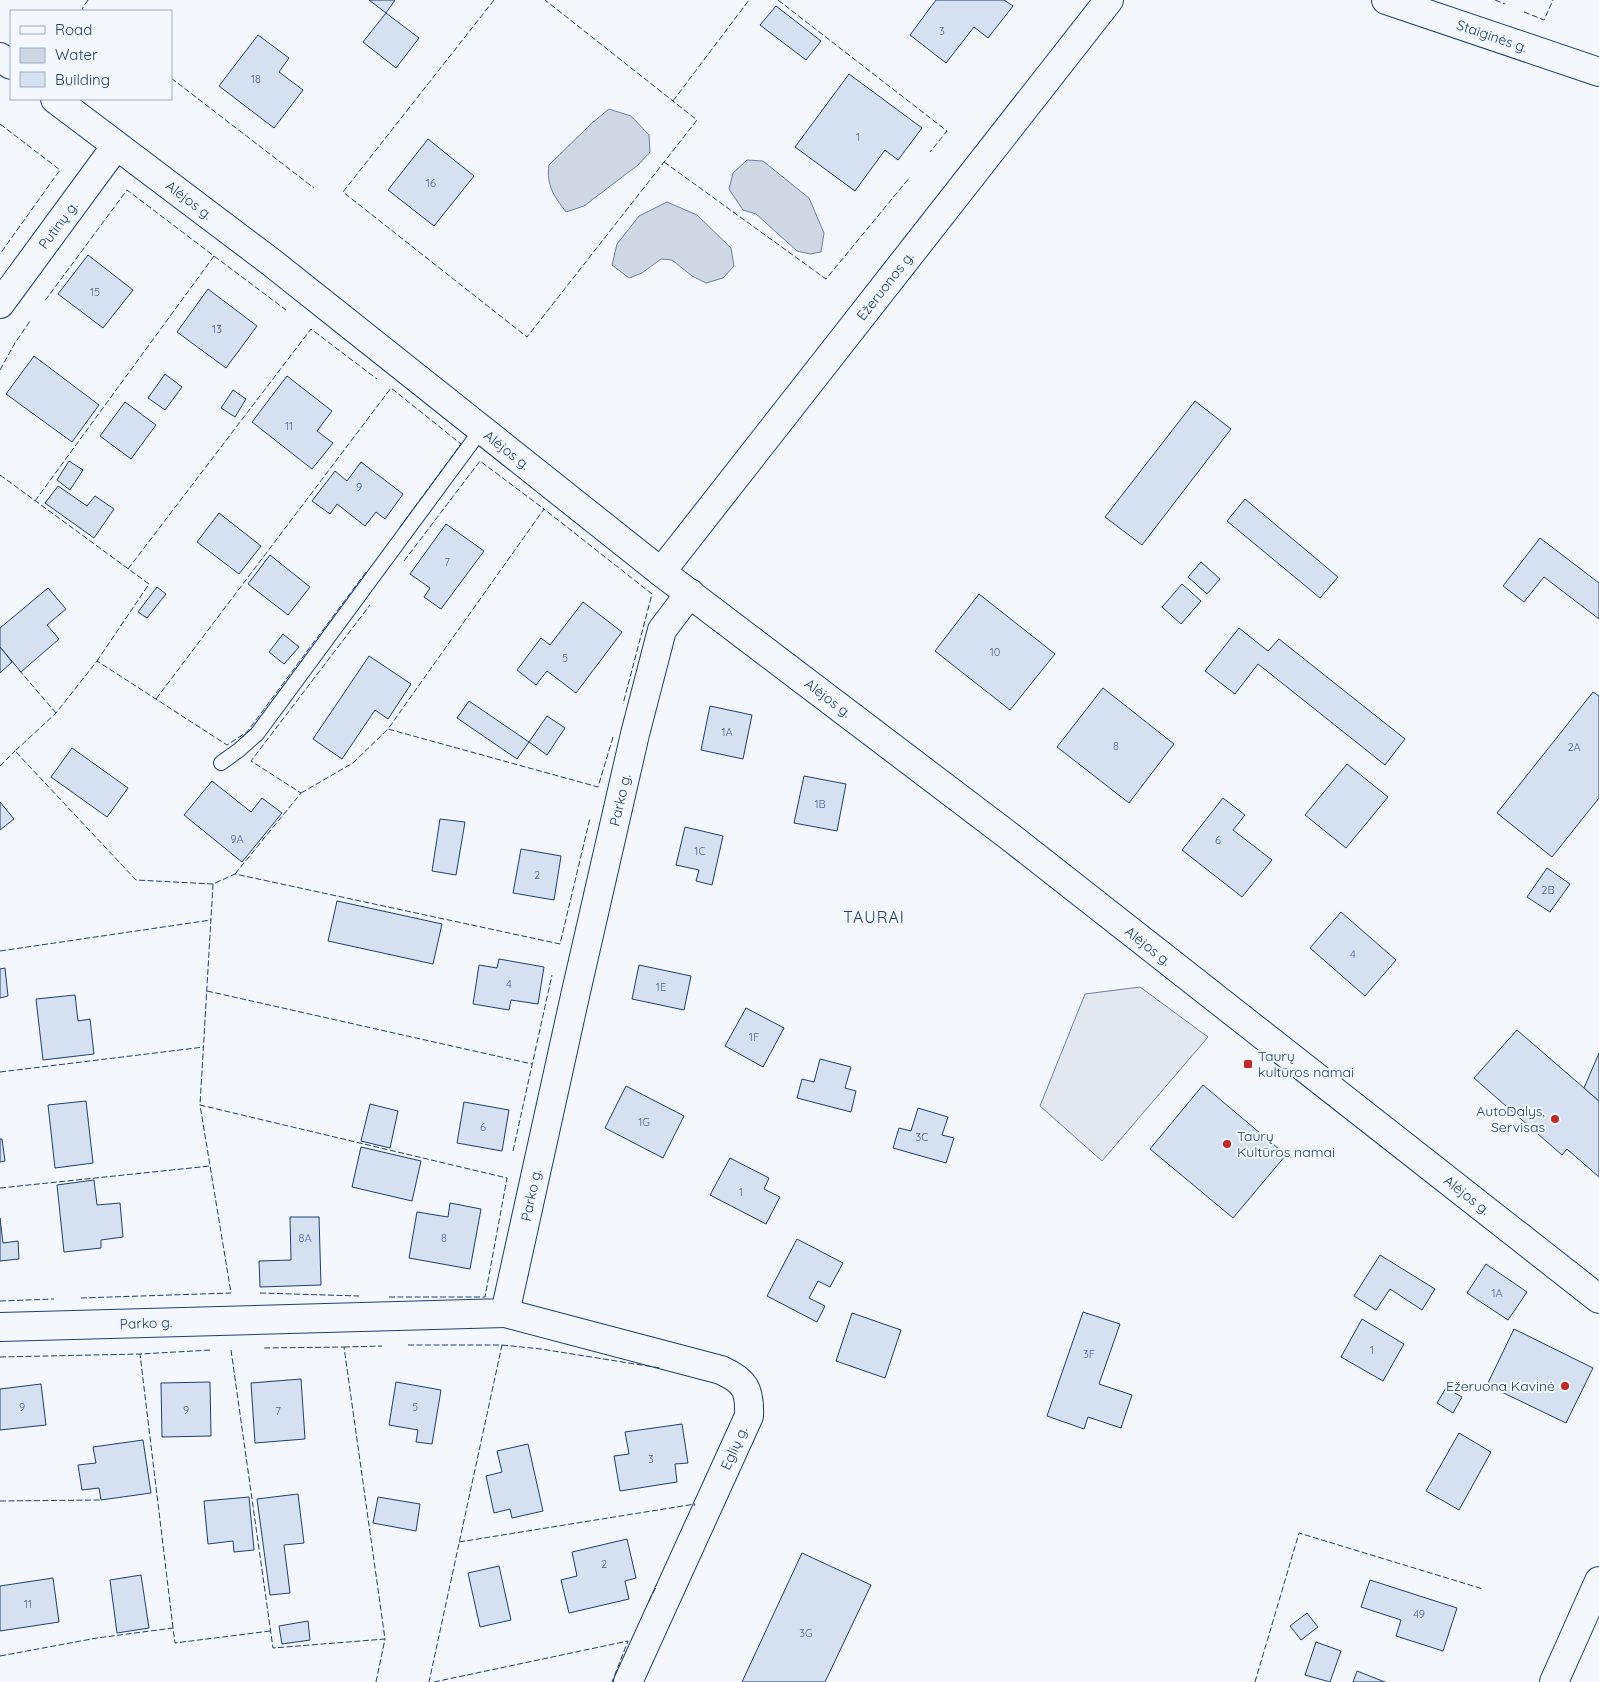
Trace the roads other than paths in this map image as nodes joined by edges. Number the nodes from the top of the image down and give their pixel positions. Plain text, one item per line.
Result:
1 (1109, 0) edge
2 (1386, 0) edge
3 (1599, 72) edge
4 (56, 100) edge
5 (116, 146) junction
6 (0, 304) edge
7 (482, 430) junction
8 (661, 572) junction
9 (690, 593) junction
10 (221, 763) dead end
11 (1599, 1299) edge
12 (506, 1313) junction
13 (0, 1327) edge
14 (1599, 1581) edge
15 (628, 1682) edge
16 (1554, 1682) edge

1 - 8 main road, Ežeruonos g.
2 - 3 main road, Staiginės g.
4 - 5 main road, Alėjos g.
5 - 6 main road, Putinų g.
5 - 7 main road, Alėjos g.
7 - 8 main road, Alėjos g.
7 - 10 lane
8 - 9 main road, Alėjos g.
9 - 11 main road, Alėjos g.
9 - 12 main road, Parko g.
12 - 13 main road, Parko g.
12 - 15 main road, Eglių g.
14 - 16 main road

